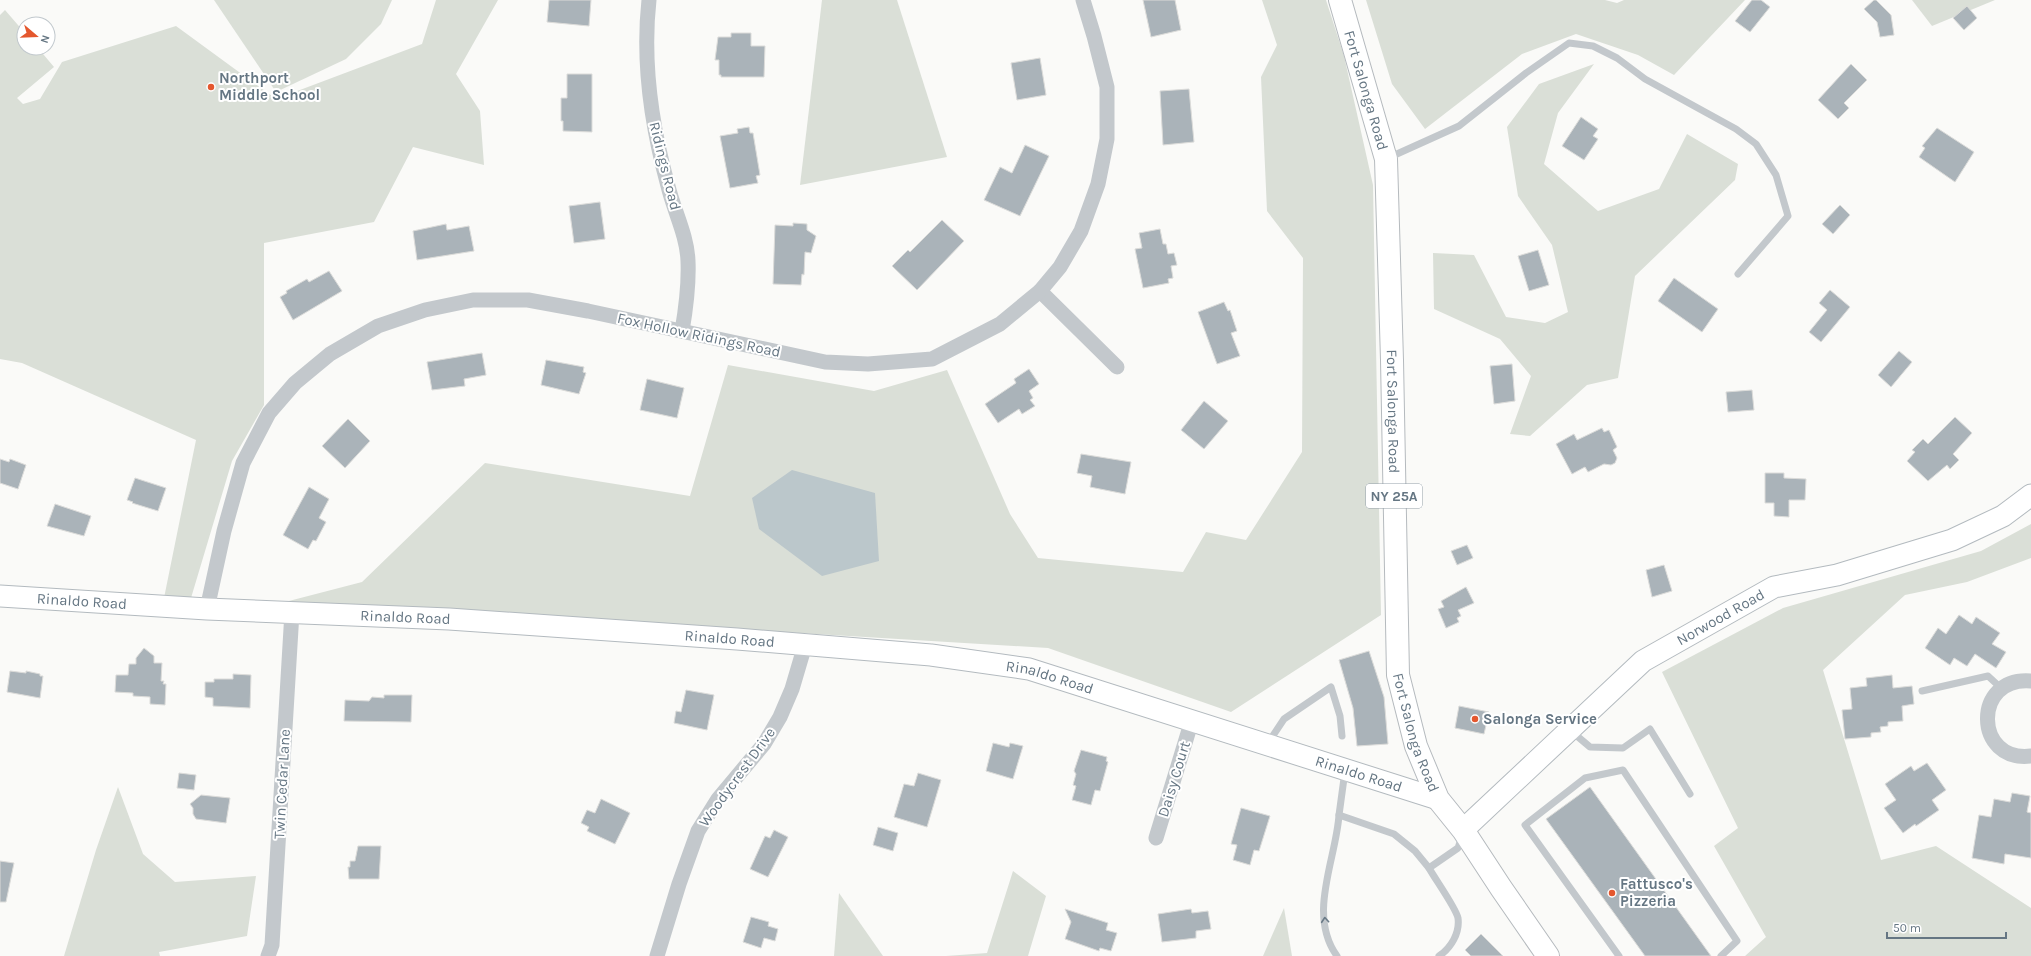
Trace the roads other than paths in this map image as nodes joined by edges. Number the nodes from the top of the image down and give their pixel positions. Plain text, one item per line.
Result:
1 (649, 0) edge
2 (1083, 0) edge
3 (1340, 0) edge
4 (1386, 159) junction
5 (1738, 274) dead end
6 (1040, 291) junction
7 (682, 330) junction
8 (1117, 367) dead end
9 (2031, 496) edge
10 (0, 596) edge
11 (207, 609) junction
12 (292, 612) junction
13 (805, 645) junction
14 (2031, 681) edge
15 (2001, 688) junction
16 (1922, 691) dead end
17 (1192, 720) junction
18 (1570, 731) junction
19 (1342, 736) dead end
20 (1267, 744) junction
21 (2031, 756) edge
22 (1346, 769) junction
23 (1690, 794) dead end
24 (1438, 799) junction
25 (1339, 814) junction
26 (1463, 830) junction
27 (1156, 838) dead end
28 (1429, 868) junction
29 (1441, 955) edge
30 (268, 956) edge
31 (657, 956) edge
32 (1337, 956) edge
33 (1548, 956) edge
34 (1619, 956) edge
35 (1721, 956) edge

1 - 7 street, Ridings Road
2 - 6 street, Fox Hollow Ridings Road
3 - 4 main road, Fort Salonga Road / NY 25A
4 - 5 lane
4 - 24 main road, Fort Salonga Road / NY 25A
6 - 7 street, Fox Hollow Ridings Road
6 - 8 street
7 - 11 street, Fox Hollow Ridings Road
9 - 18 street, Norwood Road
10 - 11 street, Rinaldo Road
11 - 12 street, Rinaldo Road
12 - 13 street, Rinaldo Road
12 - 30 street, Twin Cedar Lane
13 - 17 street, Rinaldo Road
13 - 31 street, Woodycrest Drive
14 - 15 street
15 - 16 lane
15 - 21 street
17 - 20 street, Rinaldo Road
17 - 27 street, Daisy Court
18 - 23 lane
18 - 26 street, Norwood Road
19 - 20 lane
20 - 22 street, Rinaldo Road
22 - 24 street, Rinaldo Road
22 - 25 lane
24 - 26 main road, Fort Salonga Road / NY 25A
25 - 28 lane
32 -> 25 lane
26 - 28 lane
26 - 33 main road, Fort Salonga Road / NY 25A
28 - 29 lane
34 - 35 lane

